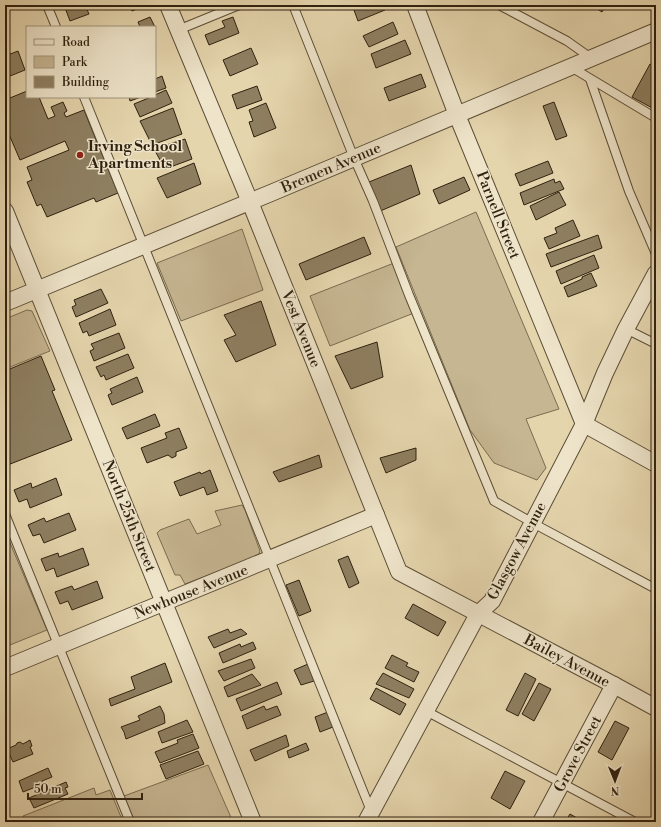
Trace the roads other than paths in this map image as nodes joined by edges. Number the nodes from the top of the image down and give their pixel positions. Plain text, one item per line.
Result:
1 (47, 5) edge
2 (168, 5) edge
3 (239, 5) edge
4 (293, 5) edge
5 (415, 5) edge
6 (499, 5) edge
7 (56, 26) edge
8 (178, 30) junction
9 (656, 31) edge
10 (591, 58) junction
11 (571, 67) junction
12 (590, 79) junction
13 (84, 98) edge
14 (457, 115) junction
15 (656, 118) edge
16 (354, 158) junction
17 (250, 202) junction
18 (5, 211) edge
19 (144, 246) junction
20 (656, 254) edge
21 (656, 273) edge
22 (37, 290) junction
23 (5, 303) edge
24 (626, 329) junction
25 (656, 344) edge
26 (584, 424) junction
27 (656, 464) edge
28 (5, 514) edge
29 (376, 515) junction
30 (533, 523) junction
31 (269, 559) junction
32 (656, 589) edge
33 (164, 602) junction
34 (478, 614) junction
35 (59, 646) junction
36 (5, 668) edge
37 (614, 685) junction
38 (656, 708) edge
39 (426, 711) junction
40 (562, 783) junction
41 (369, 817) edge
42 (130, 822) edge
43 (253, 822) edge
44 (541, 822) edge
45 (635, 822) edge

1 - 7 lane
2 - 8 street, Vest Avenue
3 - 8 lane
4 - 16 lane
5 - 14 street, Parnell Street
6 - 10 lane
8 - 17 street, Vest Avenue
9 - 10 street, Bremen Avenue
10 - 11 street, Bremen Avenue
11 - 12 lane
11 - 14 street, Bremen Avenue
12 - 15 lane
12 - 20 lane
13 - 19 lane
14 - 16 street, Bremen Avenue
14 - 26 street, Parnell Street
16 - 17 street, Bremen Avenue
16 - 30 lane
17 - 19 street, Bremen Avenue
17 - 29 street, Vest Avenue
18 - 22 street, North 25th Street
19 - 22 street, Bremen Avenue
19 - 31 lane
21 - 24 street, Glasgow Avenue
22 - 23 street, Bremen Avenue
22 - 33 street, North 25th Street
24 - 25 lane
24 - 26 street, Glasgow Avenue
26 - 27 street
26 - 30 street, Glasgow Avenue
28 - 35 lane
29 - 31 street, Newhouse Avenue
29 - 34 street, Vest Avenue
30 - 32 lane
30 - 34 street, Glasgow Avenue
31 - 33 street, Newhouse Avenue
31 - 41 lane
33 - 35 street, Newhouse Avenue
33 - 43 street, North 25th Street
34 - 37 street, Bailey Avenue
34 - 39 street, Glasgow Avenue
35 - 36 street, Newhouse Avenue
35 - 42 lane
37 - 38 street, Bailey Avenue
37 - 40 street, Grove Street
39 - 40 lane
39 - 41 street, Glasgow Avenue
40 - 44 street, Grove Street
40 - 45 lane

